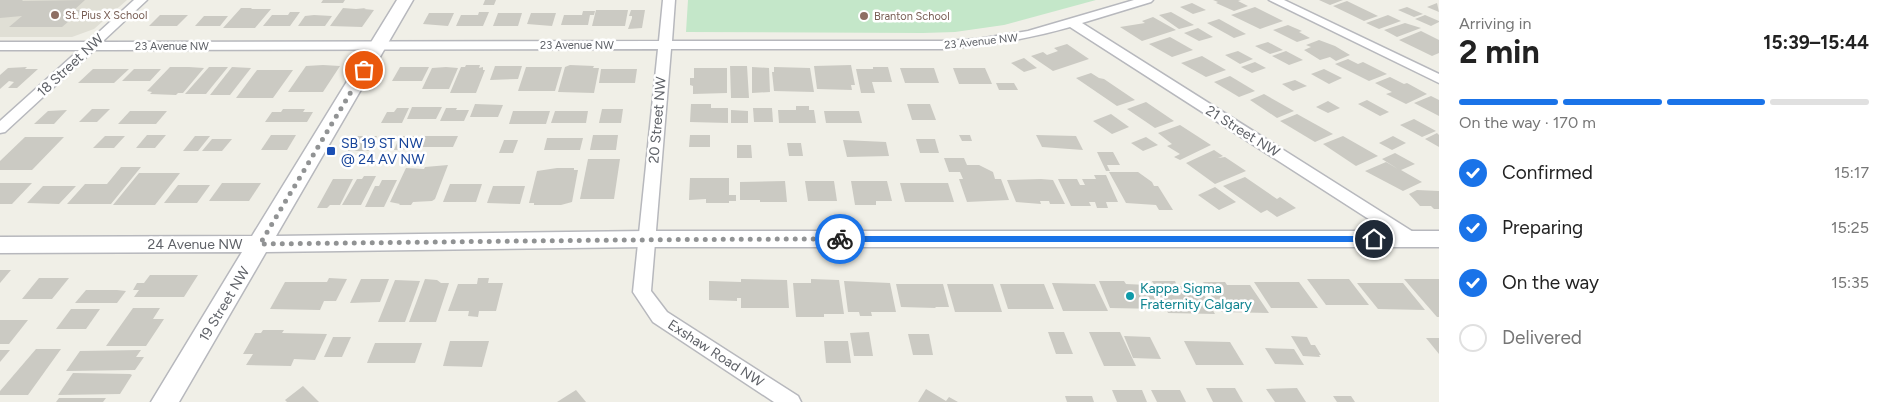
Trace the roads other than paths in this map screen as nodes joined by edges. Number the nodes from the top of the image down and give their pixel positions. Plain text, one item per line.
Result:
1 (141, 0) edge
2 (405, 0) edge
3 (669, 0) edge
4 (1147, 0) edge
5 (1275, 0) edge
6 (1073, 23) junction
7 (379, 45) junction
8 (664, 45) junction
9 (0, 46) edge
10 (91, 46) junction
11 (1439, 79) edge
12 (0, 129) edge
13 (1412, 239) junction
14 (1439, 239) edge
15 (647, 240) junction
16 (0, 244) edge
17 (260, 244) junction
18 (165, 402) edge
19 (791, 402) edge

1 - 10 street, 18 Street NW
2 - 7 street, 19 Street NW
3 - 8 street, 20 Street NW
4 - 6 street, 23 Avenue NW
5 - 11 street
6 - 8 street, 23 Avenue NW
6 - 13 street, 21 Street NW
7 - 8 street, 23 Avenue NW
7 - 10 street, 23 Avenue NW
7 - 17 street, 19 Street NW
8 - 15 street, 20 Street NW
9 - 10 street, 23 Avenue NW
10 - 12 street, 18 Street NW
13 - 14 street, 24 Avenue NW
13 - 15 street, 24 Avenue NW
15 - 17 street, 24 Avenue NW
15 - 19 street, Exshaw Road NW
16 - 17 street, 24 Avenue NW
17 - 18 street, 19 Street NW

